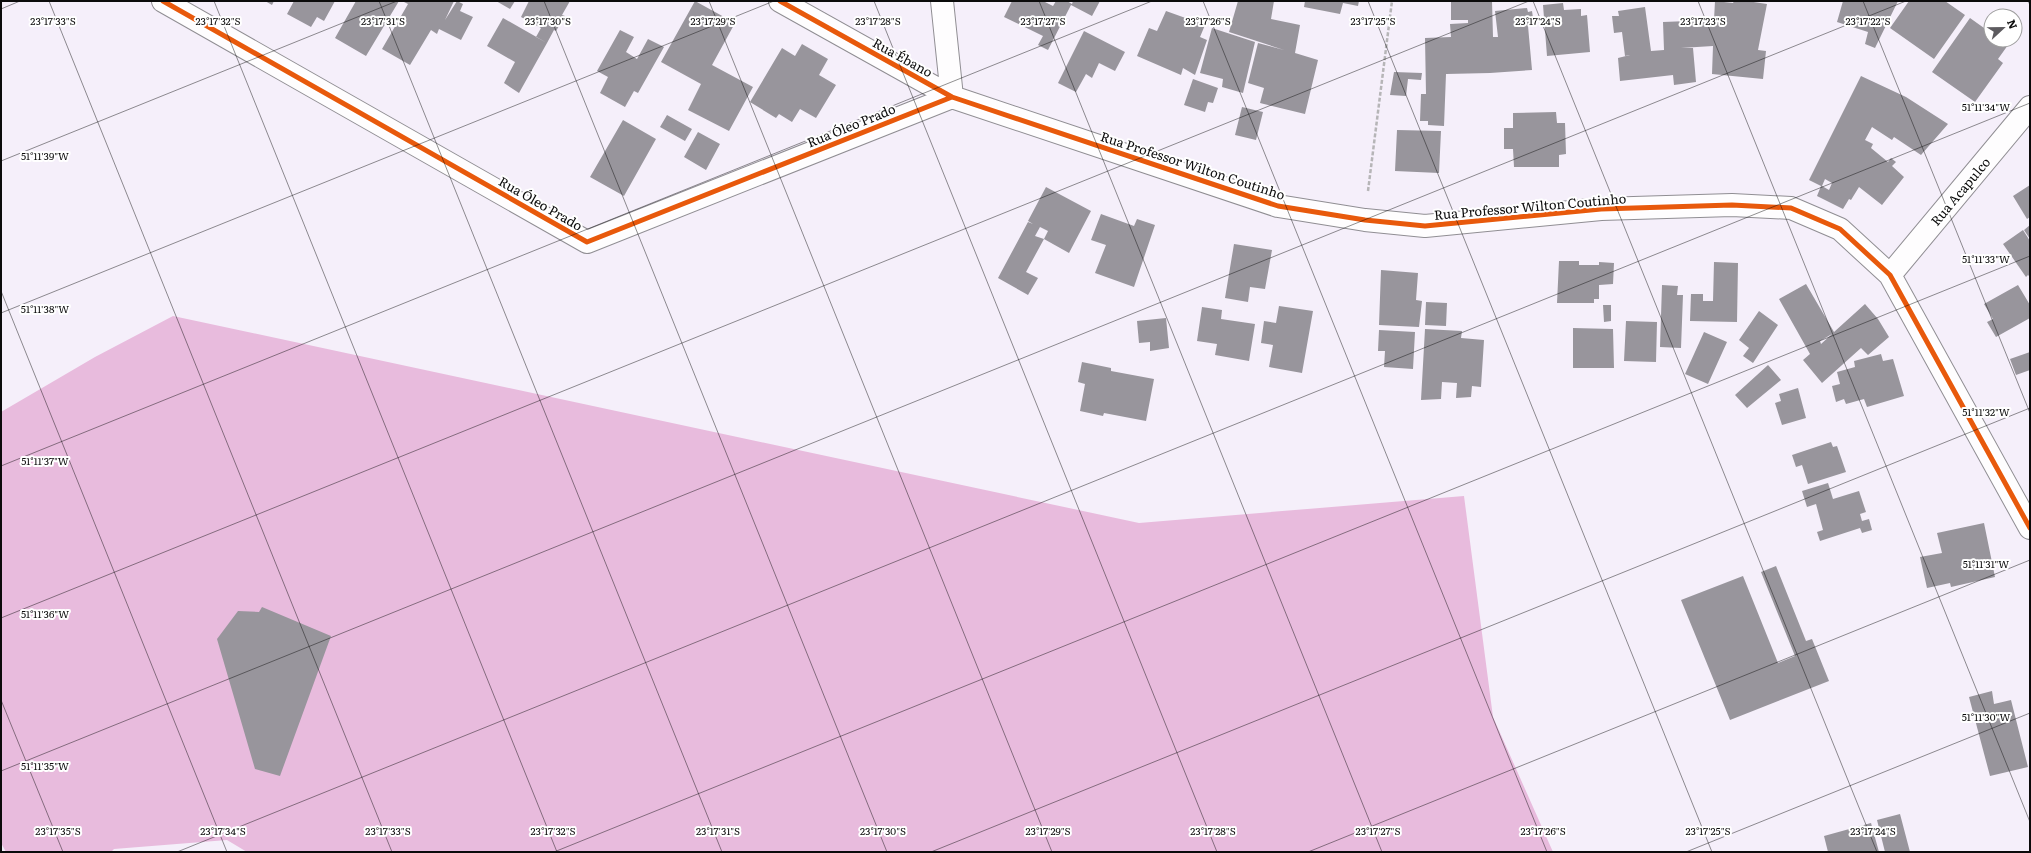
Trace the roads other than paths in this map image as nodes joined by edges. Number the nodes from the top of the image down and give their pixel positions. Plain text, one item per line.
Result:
1 (163, 1) edge
2 (780, 1) edge
3 (942, 1) edge
4 (952, 97) junction
5 (2030, 107) edge
6 (1890, 275) junction
7 (2030, 528) edge

1 - 4 street, Rua Óleo Prado
2 - 4 street, Rua Ébano
3 - 4 street
4 - 6 street, Rua Professor Wilton Coutinho
5 - 6 street, Rua Acapulco
6 - 7 street, Rua Professor Wilton Coutinho

